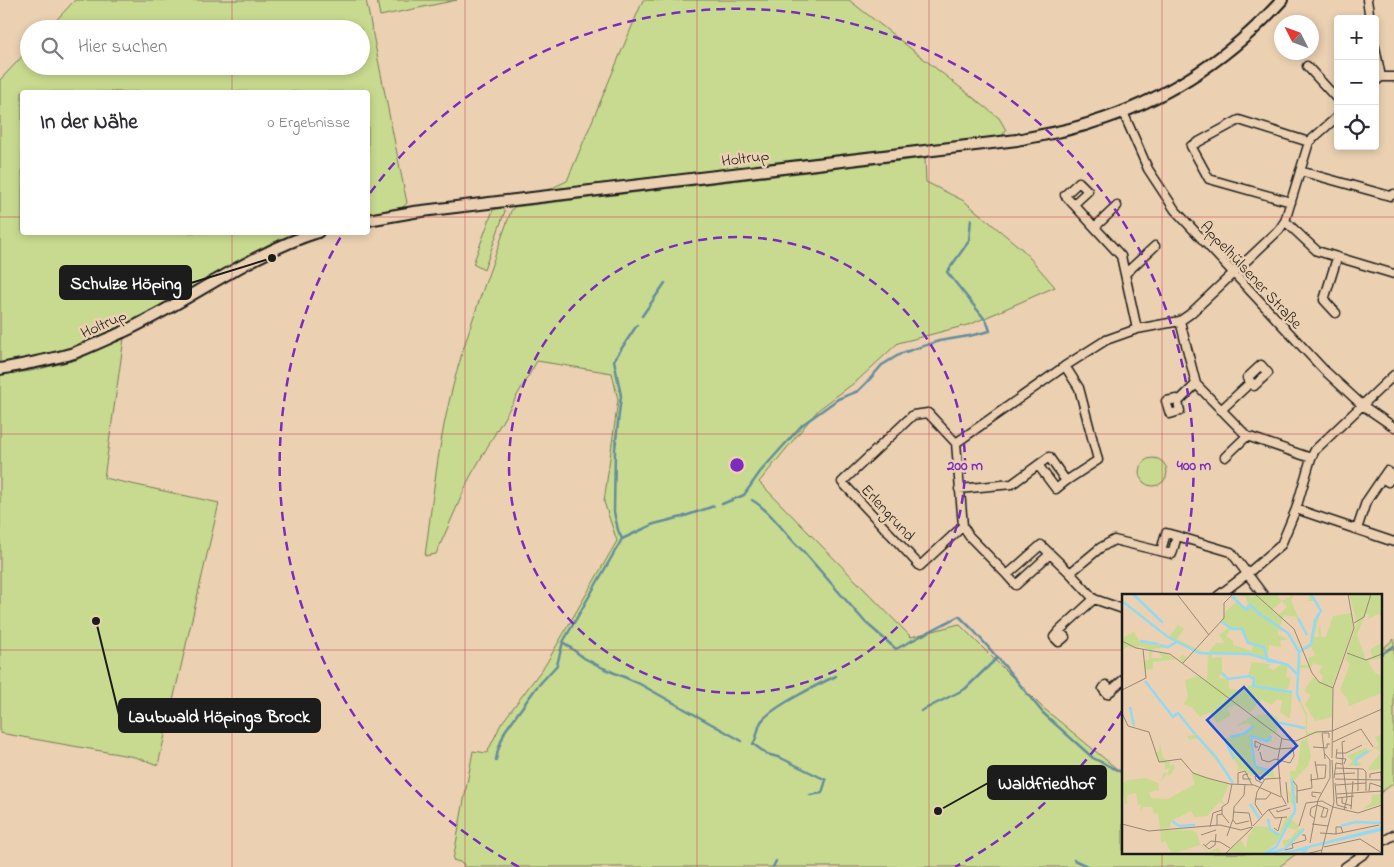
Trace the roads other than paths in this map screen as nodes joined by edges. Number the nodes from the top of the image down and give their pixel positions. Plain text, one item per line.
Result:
1 (1282, 0) edge
2 (1367, 0) edge
3 (1369, 15) edge
4 (1307, 66) dead end
5 (1394, 77) edge
6 (1379, 80) edge
7 (1334, 96) edge
8 (1123, 112) junction
9 (1334, 120) edge
10 (1309, 142) junction
11 (1300, 171) junction
12 (1394, 194) edge
13 (1291, 202) junction
14 (1074, 204) dead end
15 (1117, 206) dead end
16 (370, 220) edge
17 (1285, 220) junction
18 (1095, 227) junction
19 (310, 235) edge
20 (1155, 246) dead end
21 (1337, 258) junction
22 (1126, 273) junction
23 (1232, 273) junction
24 (1394, 274) edge
25 (1336, 313) dead end
26 (1180, 321) junction
27 (1137, 329) junction
28 (1065, 366) junction
29 (0, 369) edge
30 (1394, 375) edge
31 (1251, 382) dead end
32 (1196, 384) junction
33 (1178, 402) dead end
34 (1362, 405) junction
35 (1221, 410) junction
36 (1394, 427) edge
37 (1247, 436) junction
38 (956, 443) junction
39 (1225, 457) dead end
40 (1311, 458) junction
41 (1038, 465) junction
42 (1382, 478) dead end
43 (1066, 481) junction
44 (959, 489) junction
45 (1296, 509) junction
46 (963, 526) junction
47 (1357, 529) junction
48 (1394, 542) edge
49 (1050, 554) junction
50 (1070, 572) junction
51 (1247, 574) junction
52 (1007, 575) junction
53 (1221, 594) edge
54 (1262, 594) edge
55 (1094, 599) junction
56 (1122, 609) edge
57 (1059, 631) dead end
58 (1122, 681) edge
59 (1111, 691) dead end
60 (1394, 835) edge
61 (1382, 841) edge
62 (1364, 854) edge
63 (1345, 867) edge

1 - 8 main road, Holtrup
2 - 3 street
4 - 7 street
5 - 6 street
8 - 16 main road, Holtrup
8 - 23 street, Appelhülsener Straße
9 - 10 street
10 - 11 street
10 - 13 street
11 - 12 street
11 - 13 street
13 - 17 street
14 - 18 street
15 - 18 street
17 - 21 street
17 - 23 street
18 - 22 street
19 - 29 main road, Holtrup
20 - 22 street
21 - 24 street
21 - 25 street
22 - 27 street
23 - 26 street
23 - 34 street, Appelhülsener Straße
26 - 27 street
26 - 32 street
27 - 28 street
28 - 38 street
28 - 43 street
30 - 34 street
31 - 35 street
32 - 33 street
32 - 35 street
34 - 36 street, Appelhülsener Straße
34 - 40 street
35 - 37 street
37 - 39 street
37 - 40 street
38 - 44 street
38 - 46 street, Erlengrund
40 - 45 street
41 - 43 street
41 - 43 street
41 - 44 street
42 - 47 street
44 - 46 street
45 - 47 street
45 - 51 street
46 - 52 street
47 - 48 street
49 - 50 street
49 - 52 street
49 - 52 street
50 - 51 street
50 - 55 street
51 - 53 street
51 - 54 street
55 - 56 street
55 - 57 street
58 - 59 street
60 - 61 street
62 - 63 street

